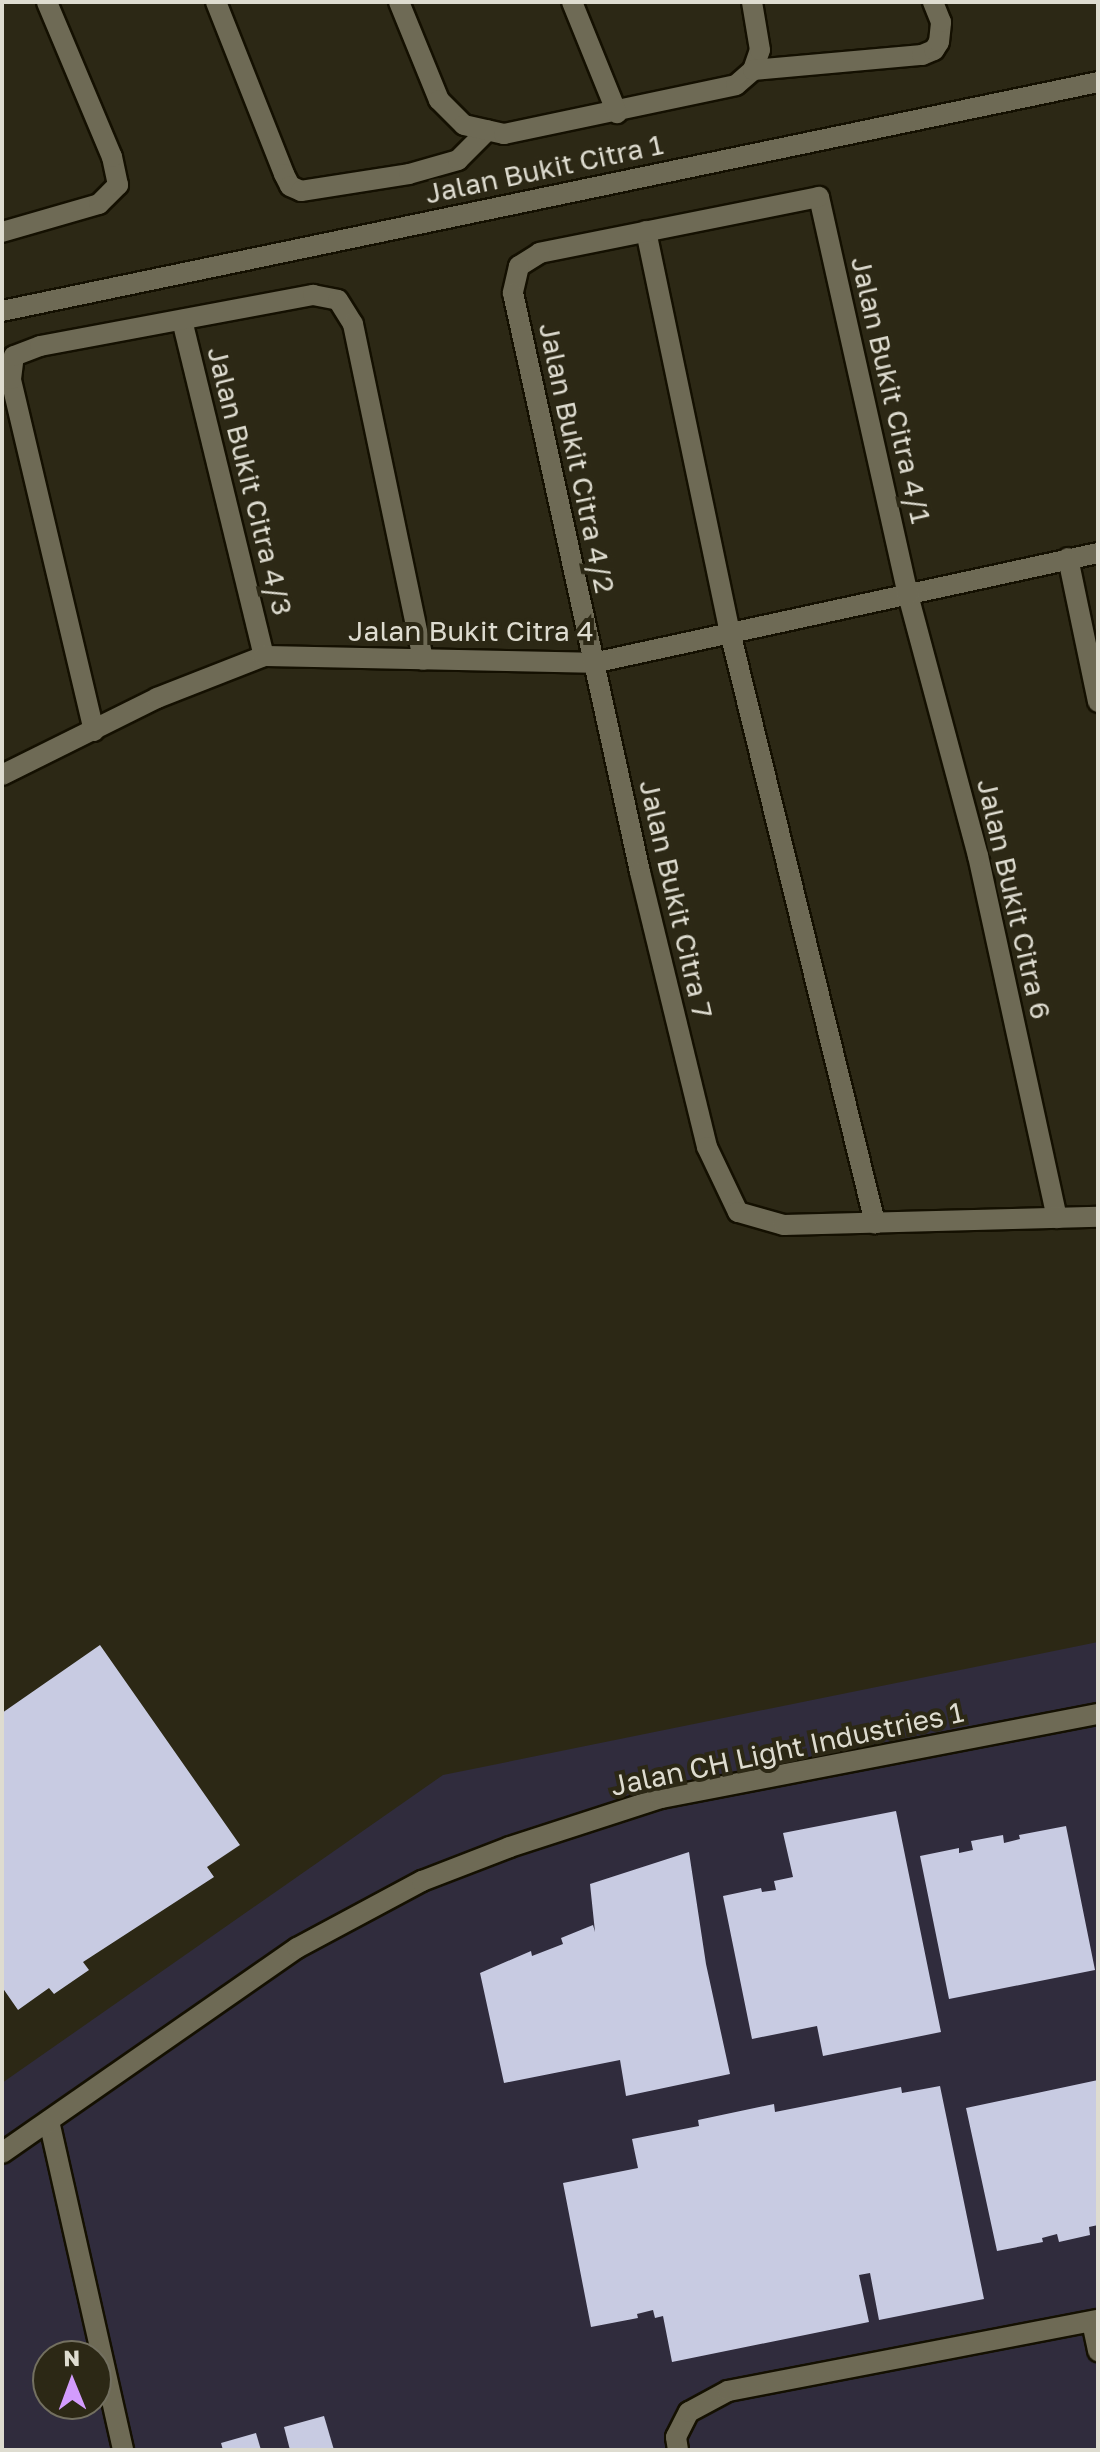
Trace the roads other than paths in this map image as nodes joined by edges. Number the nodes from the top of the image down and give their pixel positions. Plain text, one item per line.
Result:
1 (47, 2) edge
2 (216, 2) edge
3 (399, 2) edge
4 (572, 2) edge
5 (752, 2) edge
6 (933, 2) edge
7 (753, 70) junction
8 (1098, 82) edge
9 (617, 113) junction
10 (488, 130) junction
11 (646, 231) junction
12 (2, 232) edge
13 (2, 311) edge
14 (182, 320) junction
15 (1098, 553) edge
16 (1068, 558) junction
17 (908, 595) junction
18 (730, 632) junction
19 (264, 656) junction
20 (423, 660) junction
21 (593, 663) junction
22 (1098, 702) edge
23 (94, 731) junction
24 (2, 775) edge
25 (1098, 1217) edge
26 (1057, 1218) junction
27 (875, 1223) junction
28 (1098, 1714) edge
29 (49, 2121) junction
30 (2, 2153) edge
31 (1095, 2321) edge
32 (1098, 2351) edge
33 (123, 2450) edge
34 (678, 2450) edge

1 - 12 street
2 - 10 street
3 - 10 street
4 - 9 street
5 - 7 street
6 - 7 street
7 - 9 street
8 - 13 street, Jalan Bukit Citra 1
9 - 10 street
11 - 17 street, Jalan Bukit Citra 4/1
11 - 18 street
11 - 21 street, Jalan Bukit Citra 4/2
14 - 19 street, Jalan Bukit Citra 4/3
14 - 20 street
14 - 23 street
15 - 16 street, Jalan Bukit Citra 4
16 - 17 street, Jalan Bukit Citra 4
16 - 22 street
17 - 18 street, Jalan Bukit Citra 4
17 - 26 street, Jalan Bukit Citra 6
18 - 21 street, Jalan Bukit Citra 4
18 - 27 street
19 - 20 street, Jalan Bukit Citra 4
19 - 23 street, Jalan Bukit Citra 4
20 - 21 street, Jalan Bukit Citra 4
21 - 27 street, Jalan Bukit Citra 7
23 - 24 street, Jalan Bukit Citra 4
25 - 26 street, Jalan Bukit Citra 7
26 - 27 street, Jalan Bukit Citra 7
28 - 29 street, Jalan CH Light Industries 1
29 - 30 street, Jalan CH Light Industries 1
29 - 33 street
31 - 32 street
31 - 34 street

